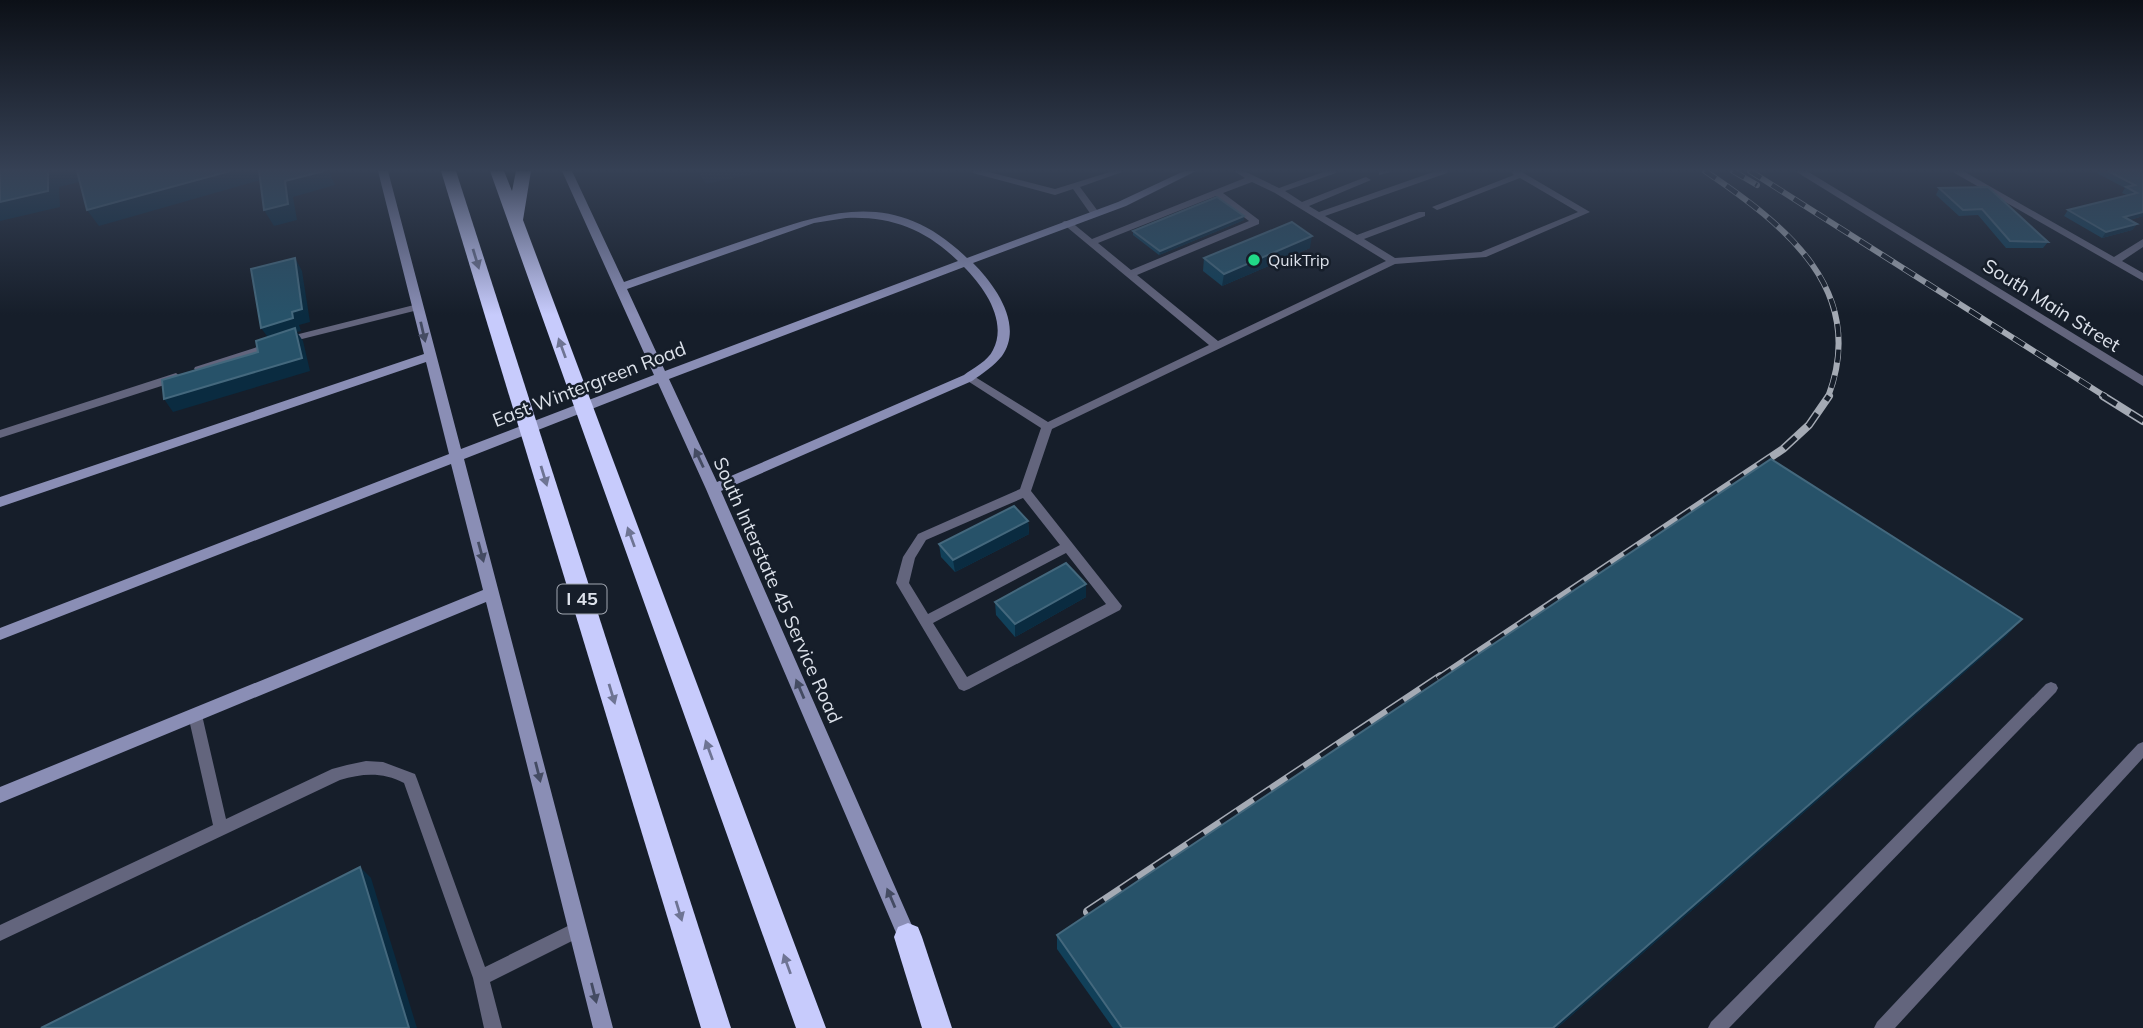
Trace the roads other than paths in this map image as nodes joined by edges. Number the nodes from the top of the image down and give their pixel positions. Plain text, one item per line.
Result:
1 (395, 219) edge
2 (463, 219) edge
3 (590, 219) edge
4 (824, 219) edge
5 (892, 219) edge
6 (1079, 219) edge
7 (1149, 219) edge
8 (1252, 219) edge
9 (1326, 219) edge
10 (1409, 219) edge
11 (1568, 219) edge
12 (1879, 219) edge
13 (2043, 219) edge
14 (515, 220) edge
15 (1067, 223) junction
16 (1358, 238) junction
17 (1092, 242) junction
18 (2143, 242) edge
19 (1393, 261) junction
20 (2115, 261) junction
21 (966, 263) junction
22 (1130, 274) junction
23 (2143, 278) edge
24 (621, 287) junction
25 (418, 307) junction
26 (1215, 344) junction
27 (429, 357) junction
28 (968, 378) junction
29 (2143, 382) edge
30 (1047, 427) junction
31 (0, 434) edge
32 (713, 489) junction
33 (1025, 492) junction
34 (0, 502) edge
35 (1068, 546) junction
36 (492, 593) junction
37 (926, 621) junction
38 (0, 634) edge
39 (2051, 688) dead end
40 (195, 715) junction
41 (2143, 748) edge
42 (0, 795) edge
43 (221, 829) junction
44 (578, 929) junction
45 (0, 933) edge
46 (908, 937) junction
47 (481, 978) junction
48 (493, 1028) edge
49 (603, 1028) edge
50 (716, 1028) edge
51 (811, 1028) edge
52 (937, 1028) edge
53 (947, 1028) edge
54 (1717, 1028) edge
55 (1883, 1028) edge

1 - 25 main road
2 -> 50 highway, I 45
3 - 24 main road, South Interstate 45 Service Road
4 - 24 main road
5 - 21 main road
6 - 15 main road, East Wintergreen Road
7 - 17 lane
8 - 22 lane
9 - 16 lane
10 - 16 lane
11 - 19 lane
12 - 29 street, South Main Street
13 - 20 street
51 -> 14 highway
15 - 17 lane
15 - 21 main road, East Wintergreen Road
16 - 19 lane
17 - 22 lane
18 - 20 street
19 - 26 lane
20 - 23 street
21 - 28 main road
21 - 38 main road, East Wintergreen Road
22 - 26 lane
32 -> 24 main road, South Interstate 45 Service Road
25 -> 27 main road
25 - 31 lane
26 - 30 lane
27 - 34 main road
27 -> 36 main road
28 - 30 lane
28 - 32 main road
30 - 33 lane
46 -> 32 main road, South Interstate 45 Service Road
33 - 35 lane
33 - 37 lane
35 - 37 lane
35 - 37 lane
36 - 40 main road
36 -> 44 main road
39 - 54 lane
40 - 42 main road
40 - 43 lane
41 - 55 lane
43 - 45 lane
43 - 47 lane
44 - 47 lane
44 -> 49 main road
46 - 52 highway
46 - 53 main road, South Interstate 45 Service Road
47 - 48 lane

